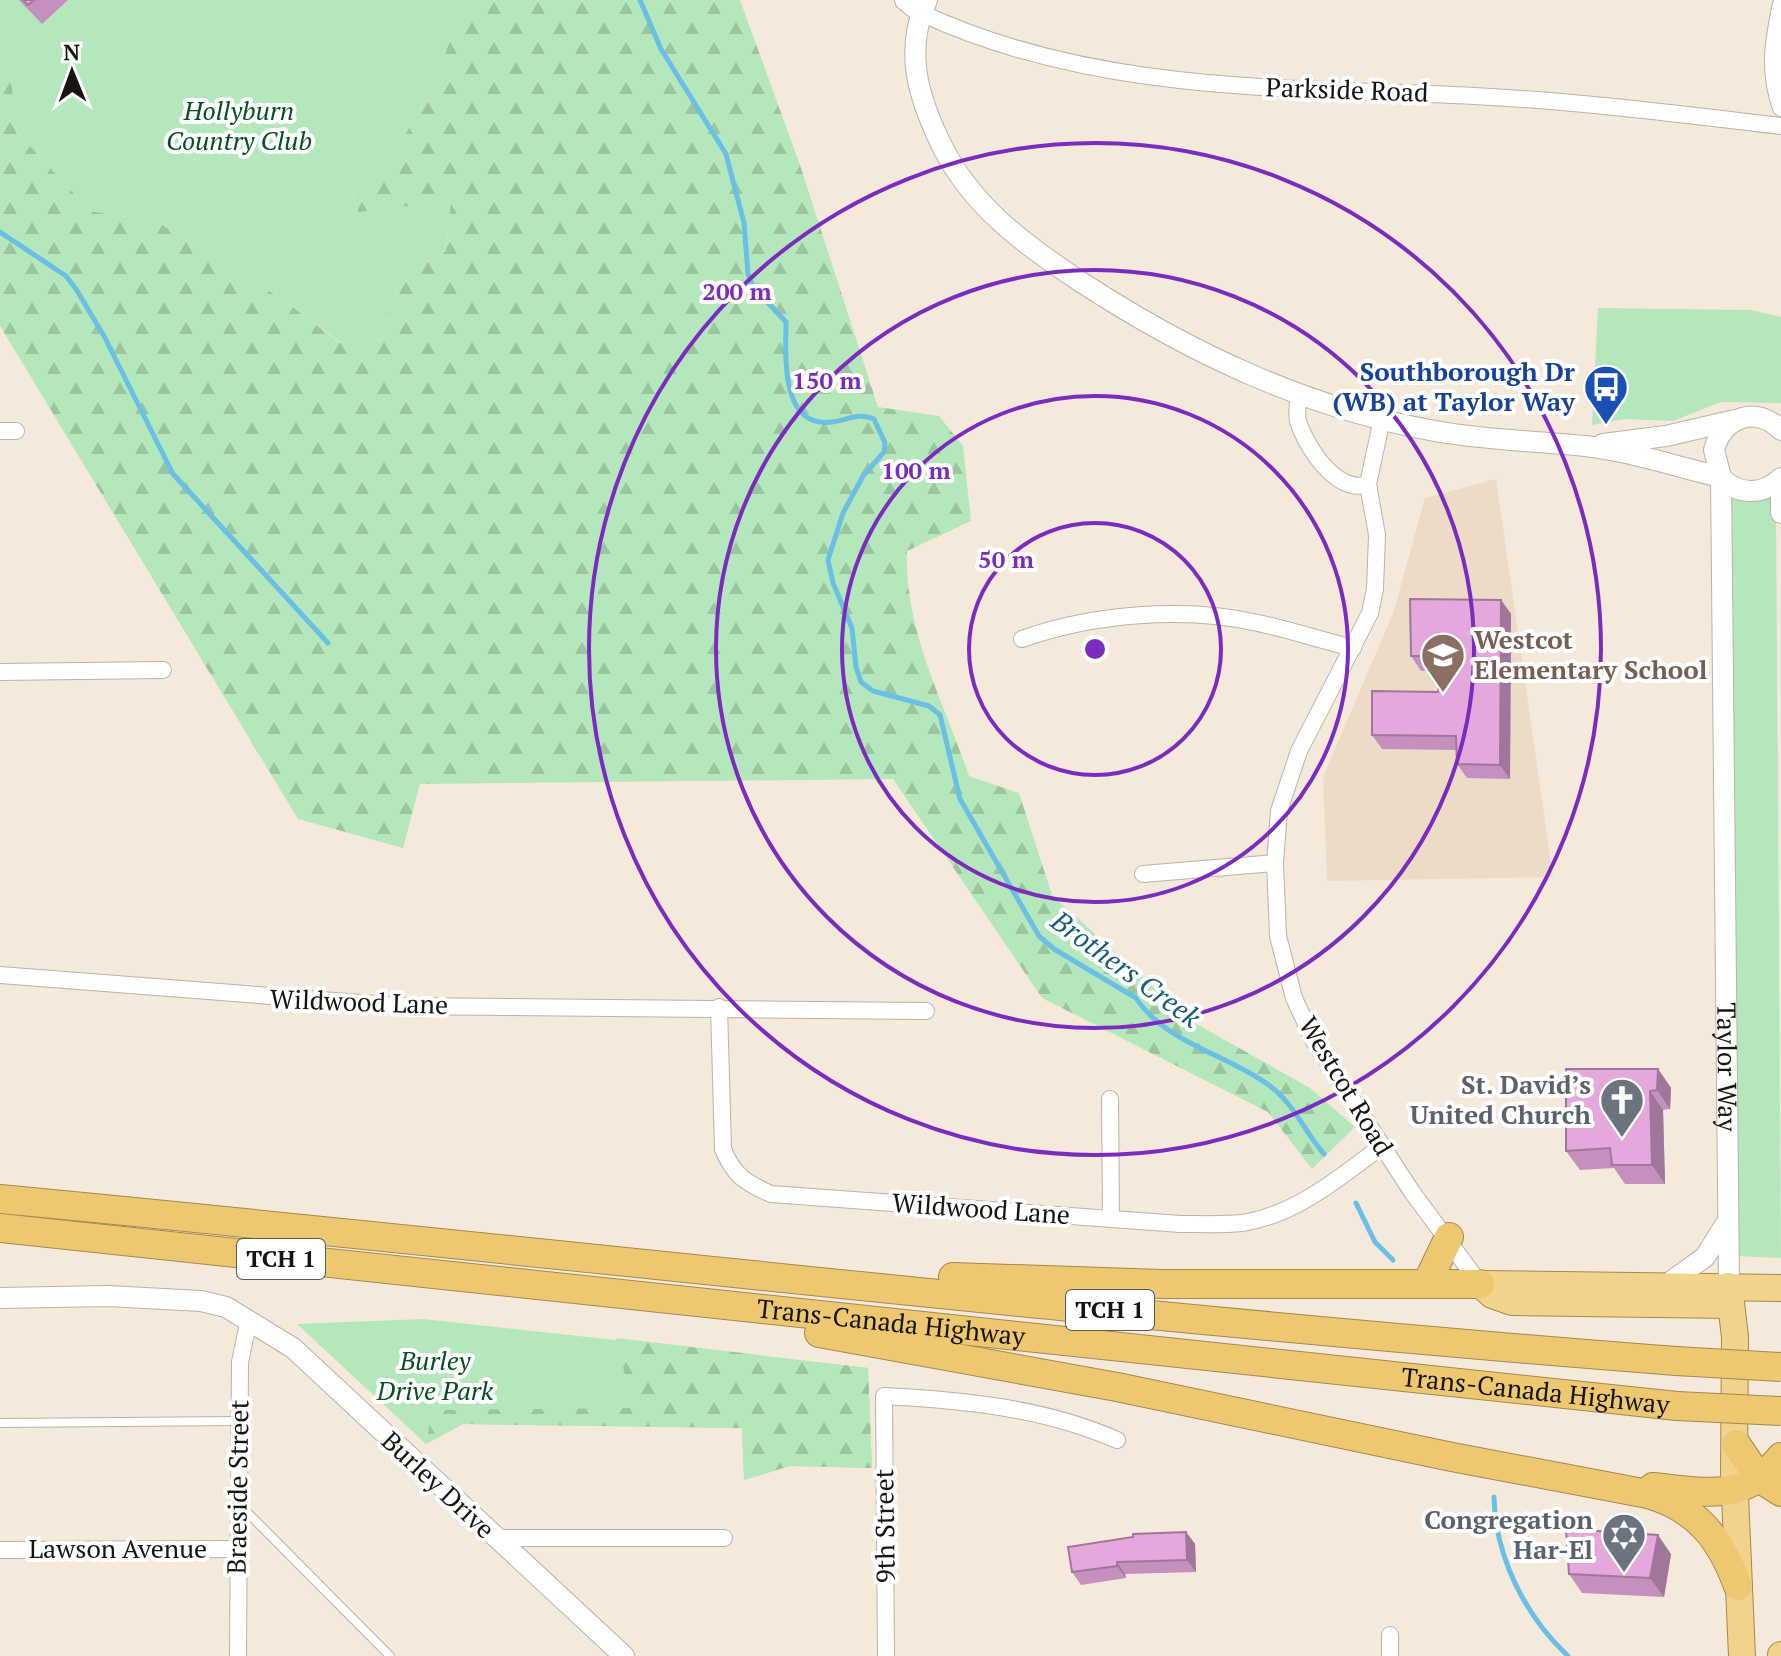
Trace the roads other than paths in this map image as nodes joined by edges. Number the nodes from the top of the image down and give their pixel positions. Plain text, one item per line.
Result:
1 (918, 4) edge
2 (1781, 4) edge
3 (1781, 108) edge
4 (1781, 126) edge
5 (1299, 395) junction
6 (1382, 419) junction
7 (1735, 420) junction
8 (1777, 424) edge
9 (1587, 447) junction
10 (1721, 477) junction
11 (1781, 478) edge
12 (1368, 484) junction
13 (1781, 485) edge
14 (1781, 513) edge
15 (1022, 639) dead end
16 (1353, 648) junction
17 (163, 670) dead end
18 (0, 672) edge
19 (1275, 863) junction
20 (1143, 874) dead end
21 (0, 975) edge
22 (719, 1007) junction
23 (926, 1011) dead end
24 (1110, 1099) dead end
25 (1382, 1146) junction
26 (0, 1199) edge
27 (1111, 1218) junction
28 (1725, 1225) junction
29 (0, 1228) edge
30 (1449, 1237) junction
31 (545, 1251) junction
32 (1427, 1283) junction
33 (1480, 1284) junction
34 (1666, 1285) junction
35 (1781, 1288) edge
36 (1730, 1296) junction
37 (0, 1298) edge
38 (674, 1301) junction
39 (249, 1319) junction
40 (1781, 1367) edge
41 (1781, 1411) edge
42 (238, 1421) junction
43 (0, 1423) edge
44 (1117, 1440) dead end
45 (1736, 1444) joint
46 (1781, 1457) edge
47 (1577, 1481) junction
48 (1758, 1487) edge
49 (237, 1502) junction
50 (494, 1538) junction
51 (724, 1538) dead end
52 (237, 1549) junction
53 (0, 1550) edge
54 (1738, 1586) junction
55 (1390, 1635) dead end
56 (238, 1656) edge
57 (390, 1656) edge
58 (624, 1656) edge
59 (886, 1656) edge
60 (1390, 1656) edge
61 (1742, 1656) edge

1 - 4 street, Parkside Road
1 - 5 street
2 - 3 street
5 - 6 street
5 - 12 street
6 - 9 street
6 - 12 street, Westcot Road
7 - 8 street
7 - 9 street
7 - 10 street, Taylor Way
9 - 10 street
10 - 11 street
10 - 28 street, Taylor Way
12 - 16 street, Westcot Road
13 - 14 street
15 - 16 street
16 - 19 street, Westcot Road
17 - 18 street
19 - 20 street
19 - 25 street, Westcot Road
21 - 22 street, Wildwood Lane
22 - 23 street, Wildwood Lane
22 - 27 street, Wildwood Lane
24 - 27 street
25 - 27 street, Wildwood Lane
25 - 30 street, Westcot Road
26 - 31 highway, Trans-Canada Highway / TCH 1
28 - 34 street
28 - 36 street, Taylor Way
29 - 38 highway, Trans-Canada Highway / TCH 1
30 - 32 highway
30 - 33 street, Westcot Road
31 - 32 highway
31 - 40 highway, Trans-Canada Highway / TCH 1, bridge
32 - 33 highway
33 - 34 highway
33 - 36 highway
34 - 36 highway
35 - 36 highway
36 - 45 highway, Taylor Way
37 - 39 street, Burley Drive
38 - 41 highway, Trans-Canada Highway / TCH 1, bridge
38 - 47 highway
39 - 42 street, Braeside Street
39 - 50 street, Burley Drive
42 - 43 lane
42 - 49 street, Braeside Street
44 - 59 street, 9th Street
45 - 48 highway
46 - 48 highway
47 - 48 highway
47 - 54 highway
48 - 54 highway
49 - 52 street, Braeside Street
49 - 57 lane
50 - 51 street
50 - 58 street, Burley Drive
52 - 53 street, Lawson Avenue
52 - 56 street, Braeside Street
54 - 61 highway
55 - 60 street

